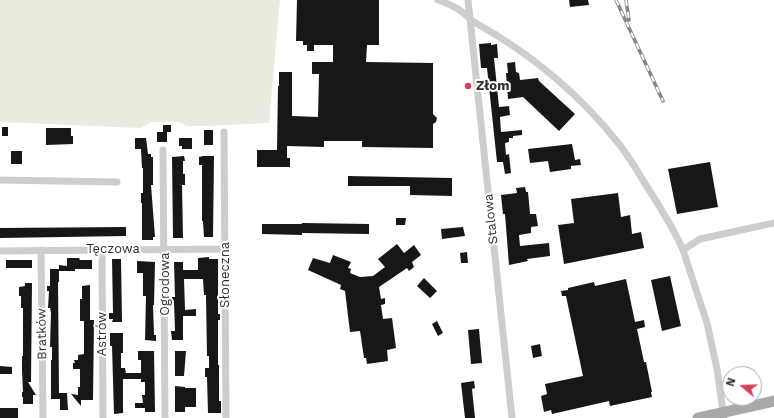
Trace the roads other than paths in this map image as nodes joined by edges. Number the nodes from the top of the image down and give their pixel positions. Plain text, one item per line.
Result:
1 (438, 0) edge
2 (468, 0) edge
3 (470, 20) junction
4 (224, 132) dead end
5 (163, 150) dead end
6 (0, 180) edge
7 (117, 182) dead end
8 (774, 223) edge
9 (102, 249) junction
10 (165, 249) junction
11 (226, 249) junction
12 (41, 250) junction
13 (683, 250) junction
14 (0, 251) edge
15 (774, 401) edge
16 (724, 415) edge
17 (43, 418) edge
18 (103, 418) edge
19 (165, 418) edge
20 (226, 418) edge
21 (512, 418) edge
22 (698, 418) edge

1 - 3 street
2 - 3 street, Stalowa
3 - 13 street
3 - 21 street, Stalowa
4 - 11 street, Słoneczna
5 - 10 street, Ogrodowa
6 - 7 street
8 - 13 street
9 - 10 street, Tęczowa
9 - 12 street, Tęczowa
9 - 18 street, Astrów
10 - 11 street, Tęczowa
10 - 19 street, Ogrodowa
11 - 20 street, Słoneczna
12 - 14 street, Tęczowa
12 - 17 street, Bratków
13 - 16 street
15 - 16 main road
16 - 22 main road

